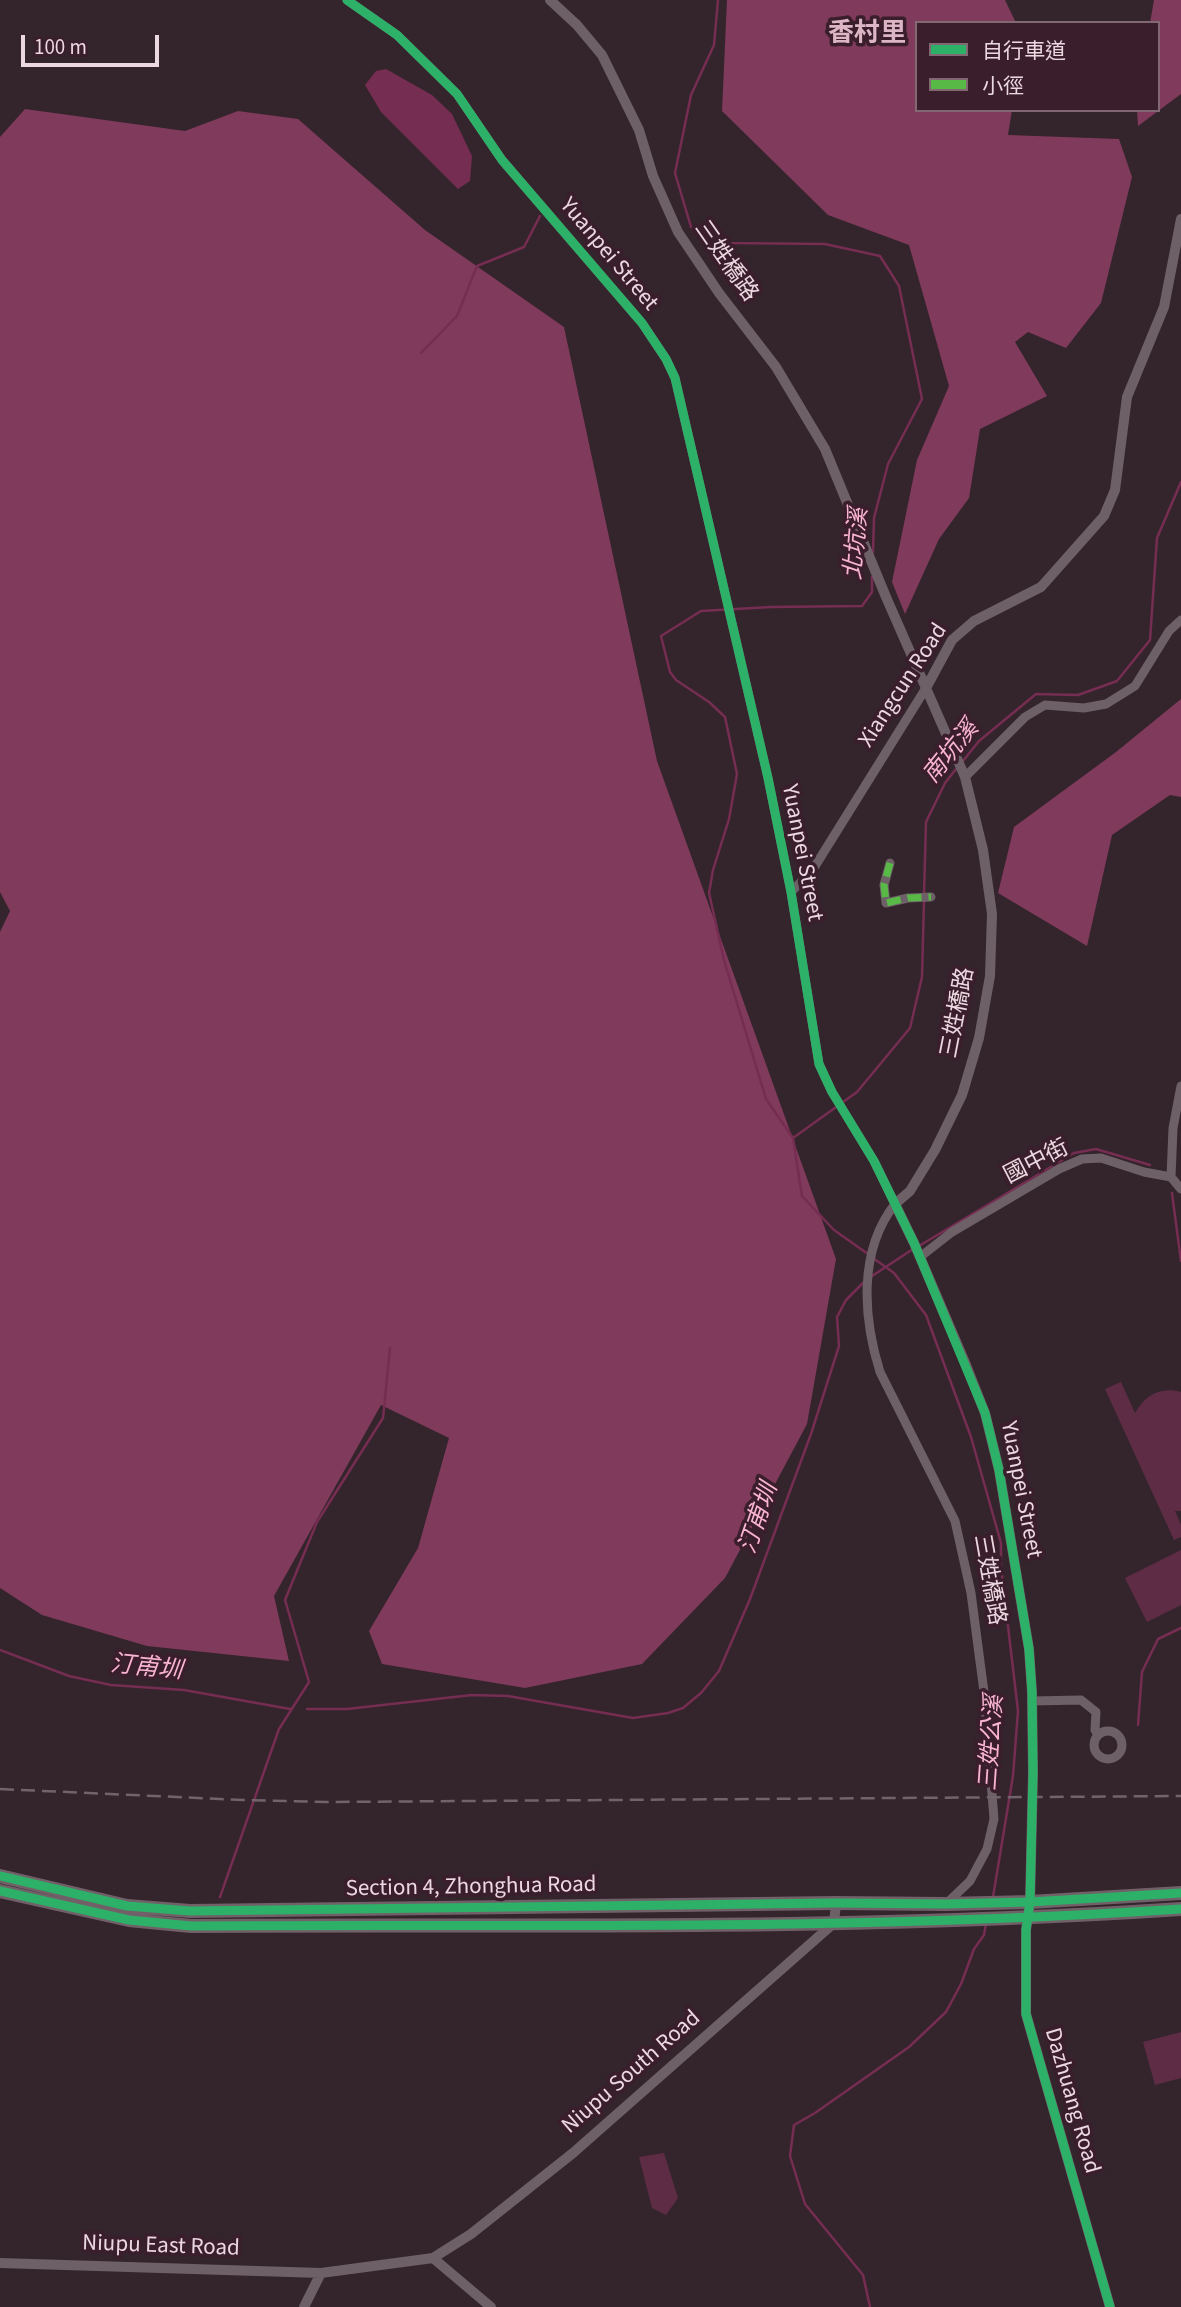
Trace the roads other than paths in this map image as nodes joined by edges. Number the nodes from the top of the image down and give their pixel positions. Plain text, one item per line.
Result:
1 (347, 0) edge
2 (551, 0) edge
3 (1181, 219) edge
4 (1181, 620) edge
5 (926, 688) junction
6 (965, 777) junction
7 (890, 863) dead end
8 (791, 892) junction
9 (931, 897) dead end
10 (1181, 1086) edge
11 (1171, 1177) junction
12 (1181, 1189) edge
13 (895, 1204) junction
14 (919, 1257) junction
15 (1032, 1701) junction
16 (1098, 1735) dead end
17 (0, 1876) edge
18 (0, 1891) edge
19 (1181, 1893) edge
20 (1030, 1902) junction
21 (836, 1903) junction
22 (1181, 1909) edge
23 (946, 1911) junction
24 (128, 1913) junction
25 (1028, 1919) junction
26 (834, 1923) junction
27 (433, 2258) junction
28 (0, 2263) edge
29 (321, 2273) junction
30 (304, 2307) edge
31 (491, 2307) edge
32 (1110, 2307) edge

1 - 8 street, Yuanpei Street
2 - 5 street, 三姓橋路
3 - 5 street, Xiangcun Road
4 - 6 street
5 - 6 street, 三姓橋路
5 - 8 street, Xiangcun Road
6 - 13 street, 三姓橋路
7 - 9 street
8 - 13 street, Yuanpei Street
10 - 11 street
11 - 12 street
11 - 14 street, 國中街
13 - 14 street, Yuanpei Street
13 - 23 street, 三姓橋路
14 - 15 street, Yuanpei Street
15 - 16 street
15 - 20 street, Yuanpei Street
17 - 24 main road, Section 4, Zhonghua Road
18 - 24 main road, Section 4, Zhonghua Road
19 - 20 main road
20 - 23 main road
20 - 25 street, Dazhuang Road
21 - 23 main road, Section 4, Zhonghua Road
21 - 24 main road, Section 4, Zhonghua Road
21 - 26 street
22 - 25 main road
23 - 25 main road
23 - 26 main road, Section 4, Zhonghua Road
24 - 26 main road, Section 4, Zhonghua Road
25 - 32 street, Dazhuang Road
26 - 27 street, Niupu South Road
27 - 29 street, Niupu East Road
27 - 31 street
28 - 29 street, Niupu East Road
29 - 30 street

